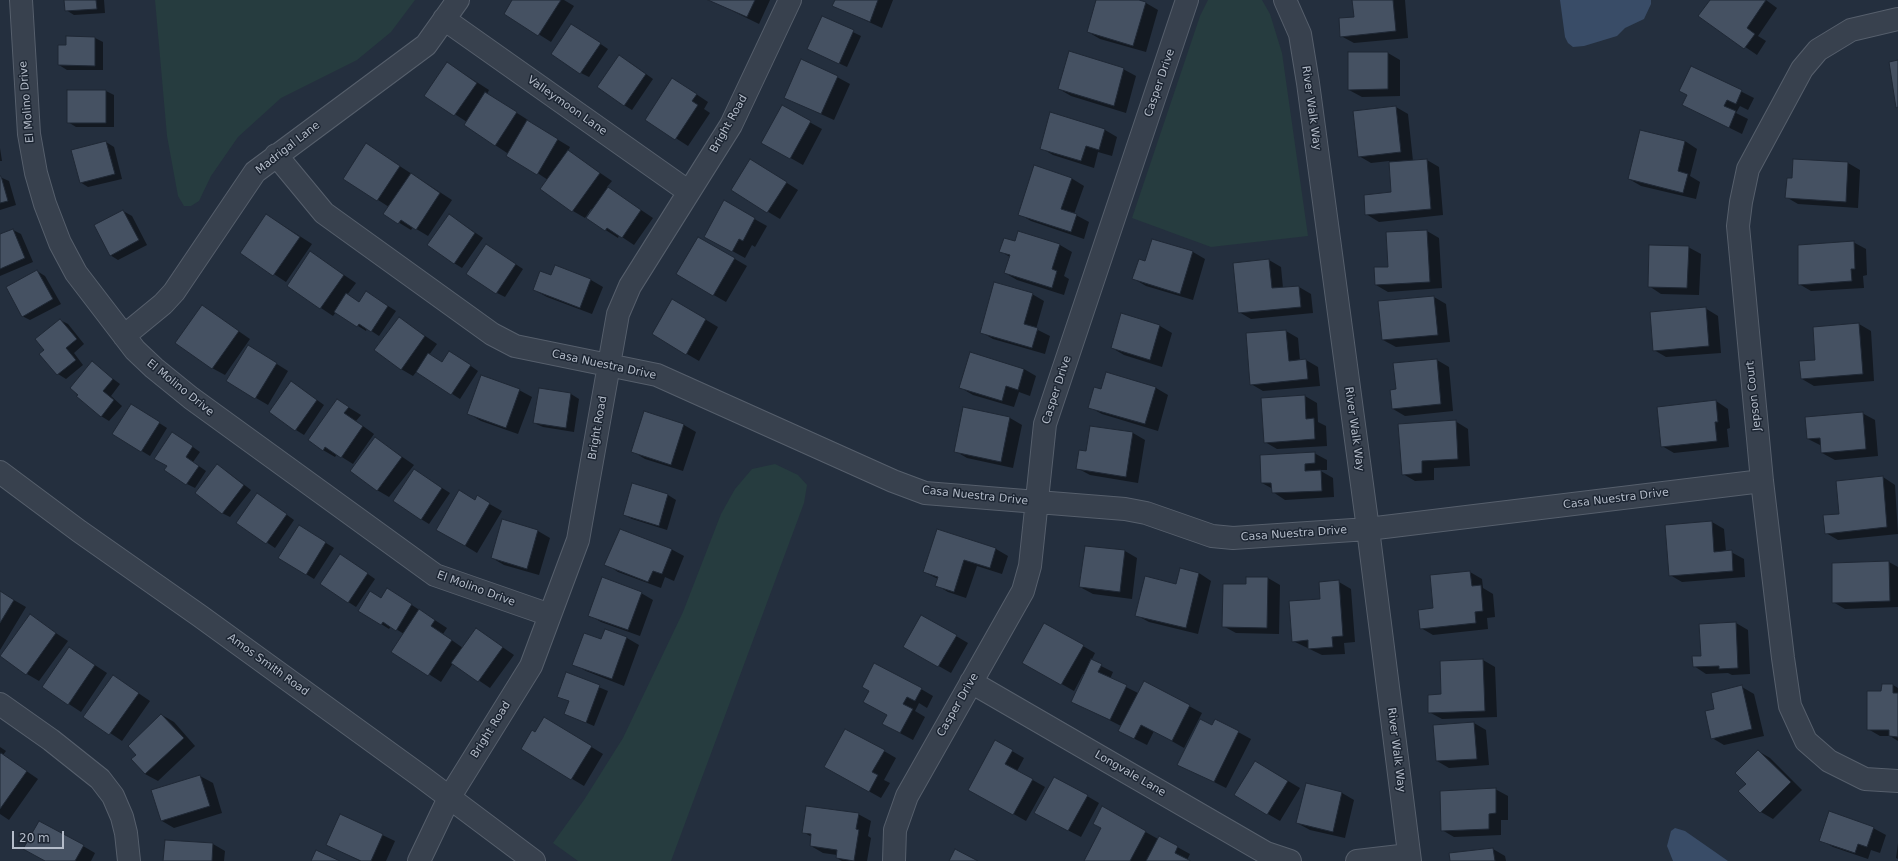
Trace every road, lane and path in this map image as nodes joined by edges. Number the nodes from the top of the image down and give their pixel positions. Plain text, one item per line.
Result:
1 (21, 0) edge
2 (458, 0) edge
3 (790, 0) edge
4 (1187, 0) edge
5 (1285, 0) edge
6 (444, 19) junction
7 (1898, 20) edge
8 (276, 155) junction
9 (689, 192) junction
10 (124, 336) junction
11 (610, 365) junction
12 (0, 472) edge
13 (1762, 480) junction
14 (1037, 502) junction
15 (1368, 529) junction
16 (550, 615) junction
17 (972, 682) junction
18 (0, 704) edge
19 (1898, 781) edge
20 (449, 798) junction
21 (1409, 858) edge
22 (129, 861) edge
23 (419, 861) edge
24 (534, 861) edge
25 (894, 861) edge
26 (1290, 861) edge
27 (1357, 861) edge

1 - 10 street, El Molino Drive
2 - 6 street, Madrigal Lane
3 - 9 street, Bright Road
4 - 14 street, Casper Drive
5 - 15 street, River Walk Way
6 - 8 street, Madrigal Lane
6 - 9 street, Valleymoon Lane
7 - 13 street, Jepson Court
8 - 10 street, Madrigal Lane
8 - 11 street, Casa Nuestra Drive
9 - 11 street, Bright Road
10 - 16 street, El Molino Drive
11 - 14 street, Casa Nuestra Drive
11 - 16 street, Bright Road
12 - 20 street, Amos Smith Road
13 - 15 street, Casa Nuestra Drive
13 - 19 street, Jepson Court
14 - 15 street, Casa Nuestra Drive
14 - 17 street, Casper Drive
15 - 21 street, River Walk Way
16 - 20 street, Bright Road
17 - 25 street, Casper Drive
17 - 26 street, Longvale Lane
18 - 22 street
20 - 23 street, Bright Road
20 - 24 street, Amos Smith Road
21 - 27 street

